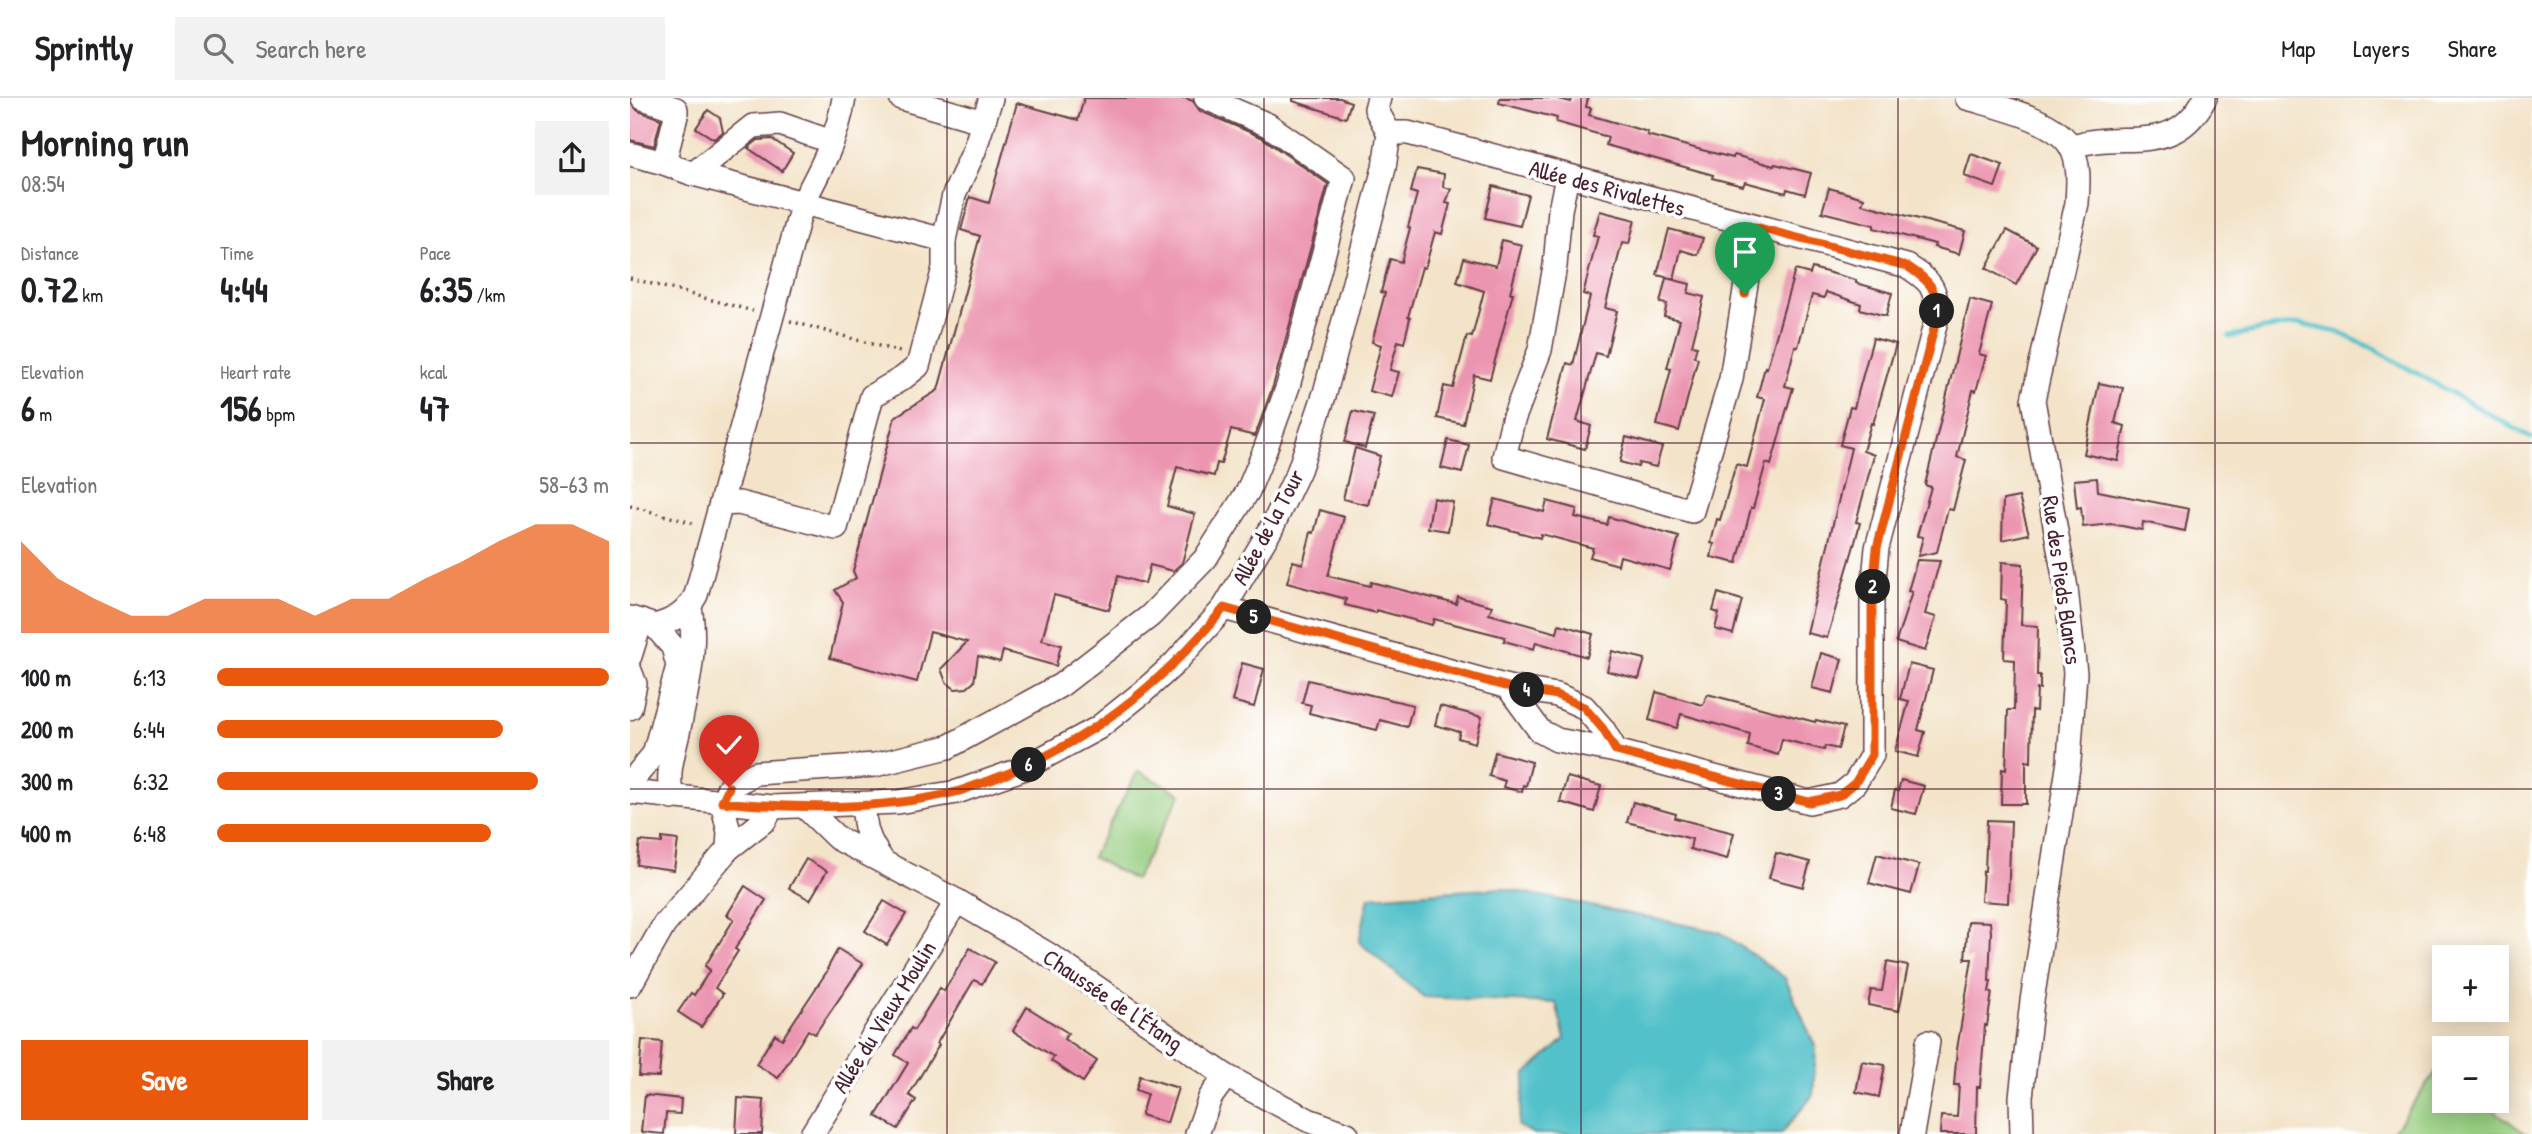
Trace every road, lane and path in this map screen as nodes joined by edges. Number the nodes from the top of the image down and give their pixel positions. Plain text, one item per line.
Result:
1 (643, 98) edge
2 (844, 98) edge
3 (901, 98) edge
4 (991, 98) edge
5 (1206, 98) edge
6 (1379, 98) edge
7 (1967, 98) edge
8 (2205, 98) edge
9 (984, 122) junction
10 (1389, 132) junction
11 (832, 142) junction
12 (2071, 147) junction
13 (630, 154) edge
14 (664, 163) junction
15 (693, 174) junction
16 (1567, 177) junction
17 (803, 202) junction
18 (1755, 227) junction
19 (944, 240) junction
20 (630, 278) edge
21 (761, 313) dead end
22 (781, 318) dead end
23 (901, 352) dead end
24 (722, 504) junction
25 (630, 506) edge
26 (705, 526) dead end
27 (690, 608) junction
28 (1224, 608) junction
29 (642, 622) edge
30 (630, 656) edge
31 (630, 671) edge
32 (1508, 687) junction
33 (630, 708) edge
34 (1616, 751) junction
35 (630, 783) edge
36 (630, 792) edge
37 (672, 798) junction
38 (722, 802) junction
39 (863, 804) junction
40 (804, 806) junction
41 (772, 807) junction
42 (728, 849) junction
43 (882, 860) junction
44 (957, 901) junction
45 (630, 985) edge
46 (1928, 1042) dead end
47 (1226, 1076) junction
48 (812, 1134) edge
49 (1197, 1134) edge
50 (1347, 1134) edge
51 (1912, 1134) edge
52 (2022, 1134) edge

1 - 14 street
2 - 11 street
3 - 9 street
4 - 9 street
5 - 38 street
6 - 10 street
7 - 12 street
8 - 12 street
9 - 19 street
10 - 16 street, Allée des Rivalettes
10 - 28 street, Allée de la Tour
11 - 15 street
11 - 17 street
12 - 52 street, Rue des Pieds Blancs
13 - 14 street
14 - 15 street
15 - 17 street
16 - 18 street, Allée des Rivalettes
16 - 18 street
17 - 19 street
17 - 24 street
18 - 34 street, Allée des Rivalettes
19 - 24 street
20 - 21 path
22 - 23 path
24 - 27 street
25 - 26 path
27 - 29 street
27 - 37 street
28 - 32 street
28 - 39 street, Allée de la Tour
29 - 30 street
29 - 35 street
31 - 33 street
32 - 34 street, Allée des Rivalettes
32 - 34 street
36 - 37 street, Allée de la Tour
37 - 38 street, Allée de la Tour
38 - 41 street, Allée de la Tour
38 - 42 street
39 - 40 street, Allée de la Tour
39 - 43 street
40 - 41 street, Allée de la Tour
40 - 43 street, Chaussée de l'Étang
41 - 42 street
42 - 45 street
43 - 44 street, Chaussée de l'Étang
44 - 47 street, Chaussée de l'Étang
44 - 48 street, Allée du Vieux Moulin
46 - 51 street
47 - 49 street
47 - 50 street, Chaussée de l'Étang

